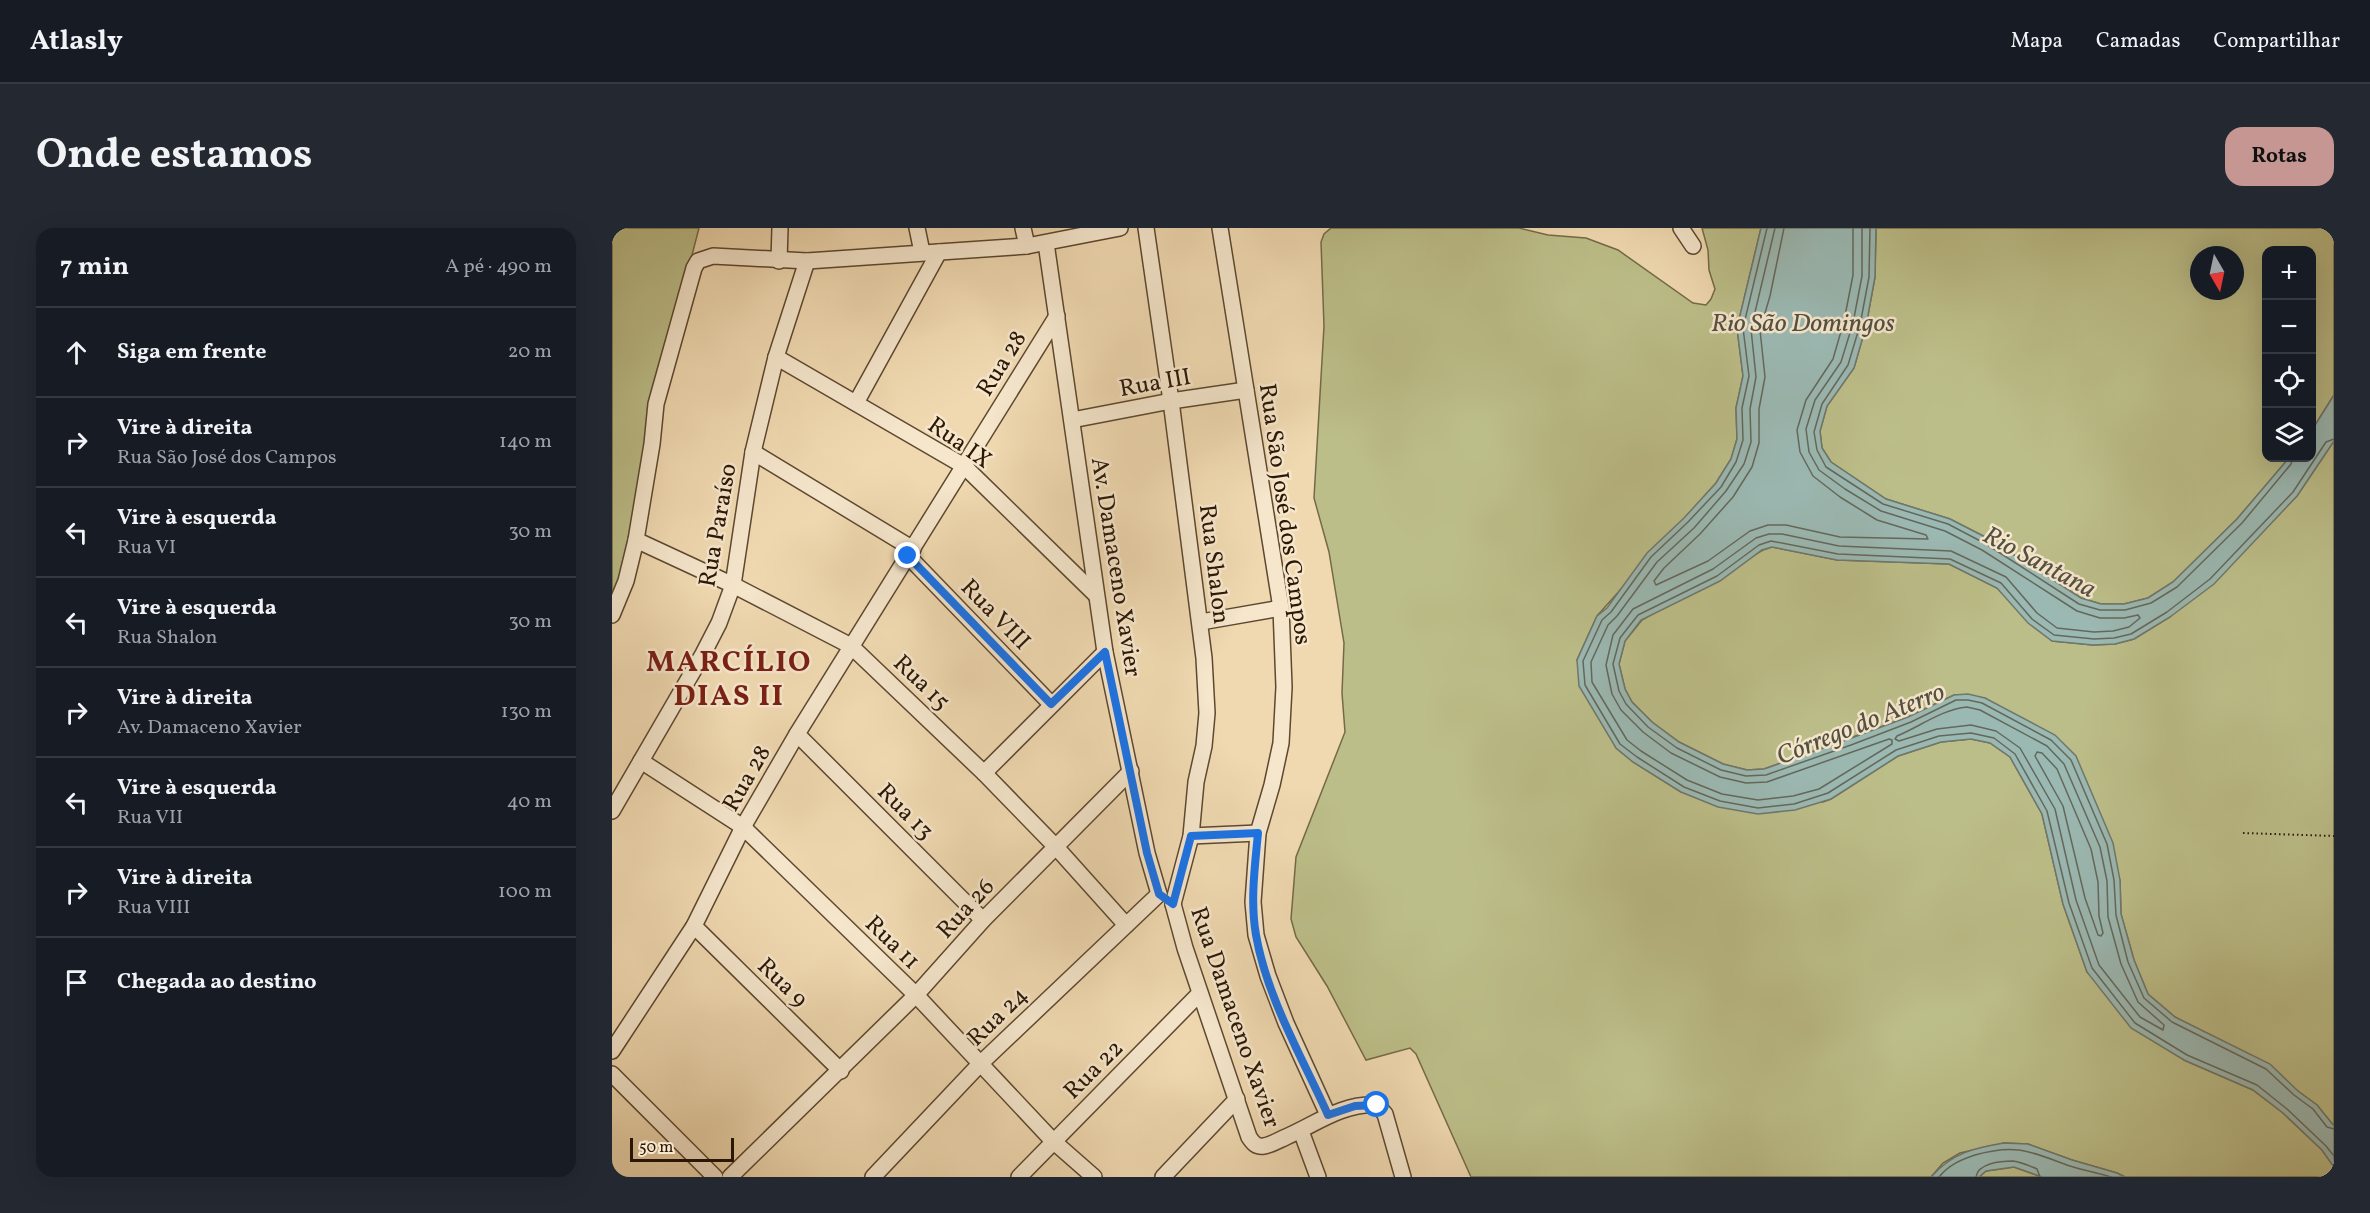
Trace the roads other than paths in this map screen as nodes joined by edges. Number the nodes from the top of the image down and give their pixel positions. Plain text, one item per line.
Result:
1 (780, 228) edge
2 (917, 228) edge
3 (1023, 228) edge
4 (1120, 228) edge
5 (1146, 228) edge
6 (1220, 228) edge
7 (1681, 228) edge
8 (1046, 243) junction
9 (1027, 246) junction
10 (1693, 246) dead end
11 (922, 252) junction
12 (939, 252) junction
13 (779, 261) junction
14 (807, 261) junction
15 (1057, 316) junction
16 (776, 357) junction
17 (1246, 390) junction
18 (1171, 401) junction
19 (856, 404) junction
20 (1072, 420) junction
21 (753, 452) junction
22 (964, 466) junction
23 (636, 540) junction
24 (910, 552) junction
25 (734, 585) junction
26 (1096, 594) junction
27 (1281, 608) junction
28 (612, 615) edge
29 (1201, 622) junction
30 (851, 646) junction
31 (1105, 652) junction
32 (1051, 704) junction
33 (797, 734) junction
34 (641, 761) junction
35 (1131, 771) junction
36 (984, 773) junction
37 (612, 811) edge
38 (743, 827) junction
39 (1258, 833) junction
40 (1191, 836) junction
41 (1056, 847) junction
42 (1159, 894) junction
43 (1173, 904) junction
44 (982, 920) junction
45 (1126, 925) junction
46 (694, 926) junction
47 (1200, 993) junction
48 (916, 995) junction
49 (612, 1051) edge
50 (980, 1064) junction
51 (841, 1071) junction
52 (612, 1074) edge
53 (1237, 1099) junction
54 (1328, 1115) junction
55 (1301, 1131) junction
56 (1053, 1141) junction
57 (1312, 1174) edge
58 (716, 1177) edge
59 (730, 1177) edge
60 (873, 1177) edge
61 (1019, 1177) edge
62 (1094, 1177) edge
63 (1163, 1177) edge
64 (1403, 1177) edge

1 - 13 street
2 - 11 street
3 - 9 street
4 - 8 street
5 - 18 street, Rua Shalon
6 - 17 street, Rua São José dos Campos
7 - 10 street
8 - 9 street
8 - 15 street, Av. Damaceno Xavier
9 - 12 street
11 - 12 street
11 - 14 street
12 - 19 street
13 - 14 street
13 - 23 street
14 - 16 street, Rua Paraíso
15 - 20 street, Av. Damaceno Xavier
15 - 22 street, Rua 28
16 - 19 street, Rua IX
16 - 21 street, Rua Paraíso
17 - 18 street, Rua III
17 - 27 street, Rua São José dos Campos
18 - 20 street, Rua III
18 - 29 street, Rua Shalon
19 - 22 street, Rua IX
20 - 26 street, Av. Damaceno Xavier
21 - 24 street, Rua VIII
21 - 25 street, Rua Paraíso
22 - 24 street, Rua 28
22 - 26 street, Rua IX
23 - 25 street, Rua 15
23 - 28 street
24 - 30 street, Rua 28
24 - 32 street, Rua VIII
25 - 30 street, Rua 15
25 - 34 street, Rua Paraíso
26 - 31 street, Av. Damaceno Xavier
27 - 29 street
27 - 39 street, Rua São José dos Campos
29 - 40 street, Rua Shalon
30 - 33 street, Rua 28
30 - 36 street, Rua 15
31 - 32 street
31 - 35 street, Av. Damaceno Xavier
32 - 36 street
33 - 38 street, Rua 28
33 - 44 street, Rua 13
34 - 37 street, Rua Paraíso
34 - 38 street, Rua 11
35 - 41 street, Rua 26
35 - 42 street, Av. Damaceno Xavier
36 - 41 street, Rua 15
38 - 46 street, Rua 28
38 - 48 street, Rua 11
39 - 40 street
39 - 54 street, Rua São José dos Campos
40 - 43 street, Rua Shalon
41 - 44 street, Rua 26
41 - 45 street, Rua 15
42 - 43 street
42 - 45 street, Rua 24
43 - 47 street, Rua Damaceno Xavier
44 - 48 street, Rua 26
45 - 50 street, Rua 24
46 - 49 street, Rua 28
46 - 51 street, Rua 9
47 - 53 street, Rua Damaceno Xavier
47 - 56 street, Rua 22
48 - 50 street, Rua 11
48 - 51 street, Rua 26
50 - 56 street, Rua 11
50 - 60 street, Rua 24
51 - 59 street, Rua 26
52 - 58 street
53 - 55 street, Rua Damaceno Xavier
53 - 63 street
54 - 55 street
54 - 64 street
55 - 57 street
56 - 61 street, Rua 22
56 - 62 street, Rua 11

